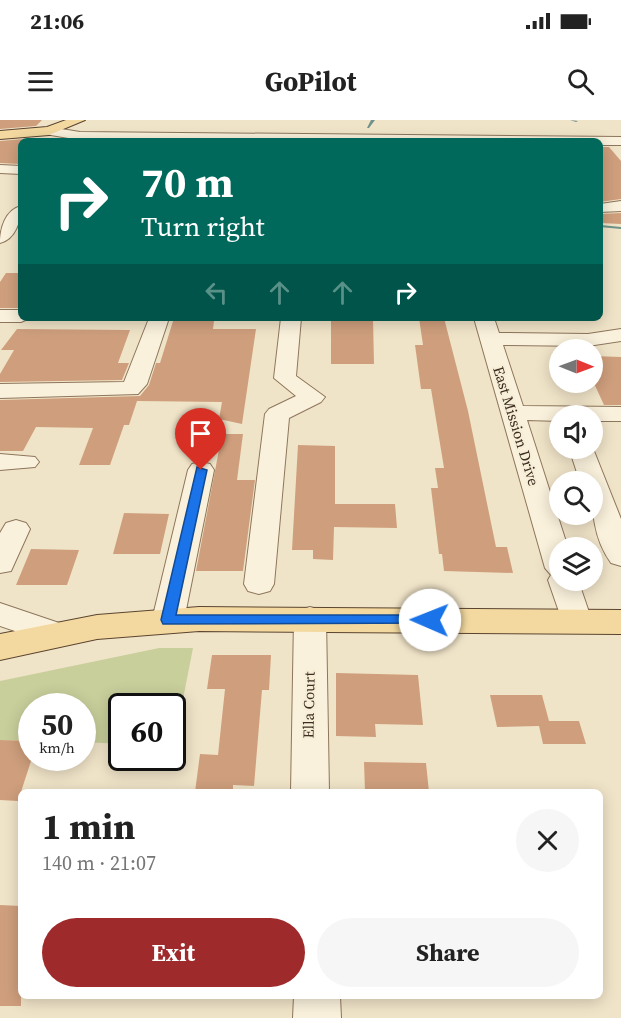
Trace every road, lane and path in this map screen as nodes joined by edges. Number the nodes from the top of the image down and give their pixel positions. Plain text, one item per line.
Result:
1 (78, 120) edge
2 (215, 126) dead end
3 (609, 127) dead end
4 (49, 131) junction
5 (0, 135) edge
6 (203, 137) junction
7 (372, 138) edge
8 (418, 138) edge
9 (567, 138) edge
10 (603, 140) edge
11 (621, 141) edge
12 (0, 167) edge
13 (18, 168) edge
14 (621, 206) edge
15 (603, 208) edge
16 (18, 214) edge
17 (3, 229) edge
18 (0, 316) edge
19 (18, 316) edge
20 (158, 321) edge
21 (291, 321) edge
22 (487, 328) edge
23 (621, 335) edge
24 (0, 391) edge
25 (512, 413) junction
26 (549, 414) edge
27 (603, 414) edge
28 (621, 414) edge
29 (586, 459) edge
30 (0, 462) edge
31 (26, 462) dead end
32 (201, 470) dead end
33 (614, 517) edge
34 (16, 529) dead end
35 (550, 537) edge
36 (621, 557) edge
37 (0, 564) edge
38 (260, 584) dead end
39 (566, 591) edge
40 (0, 614) edge
41 (310, 618) junction
42 (168, 620) junction
43 (576, 621) junction
44 (621, 622) edge
45 (56, 634) junction
46 (0, 647) edge
47 (310, 789) edge
48 (317, 999) edge
49 (317, 1018) edge

1 - 4 main road
2 - 6 street
3 - 11 street
4 - 5 main road
4 - 6 street
6 - 7 street
8 - 9 street
10 - 11 street
12 - 13 street
14 - 15 street
16 - 17 street
18 - 19 street
20 - 24 street
21 - 38 street
22 - 23 street
22 - 25 street, East Mission Drive
25 - 26 street
25 - 35 street, East Mission Drive
27 - 28 street
29 - 33 street
30 - 31 street
32 - 42 street
33 - 36 street
34 - 37 street
39 - 43 street
40 - 45 street
41 - 42 main road
41 - 43 main road
41 - 47 street, Ella Court
42 - 45 main road
43 - 44 main road
45 - 46 main road
48 - 49 street

